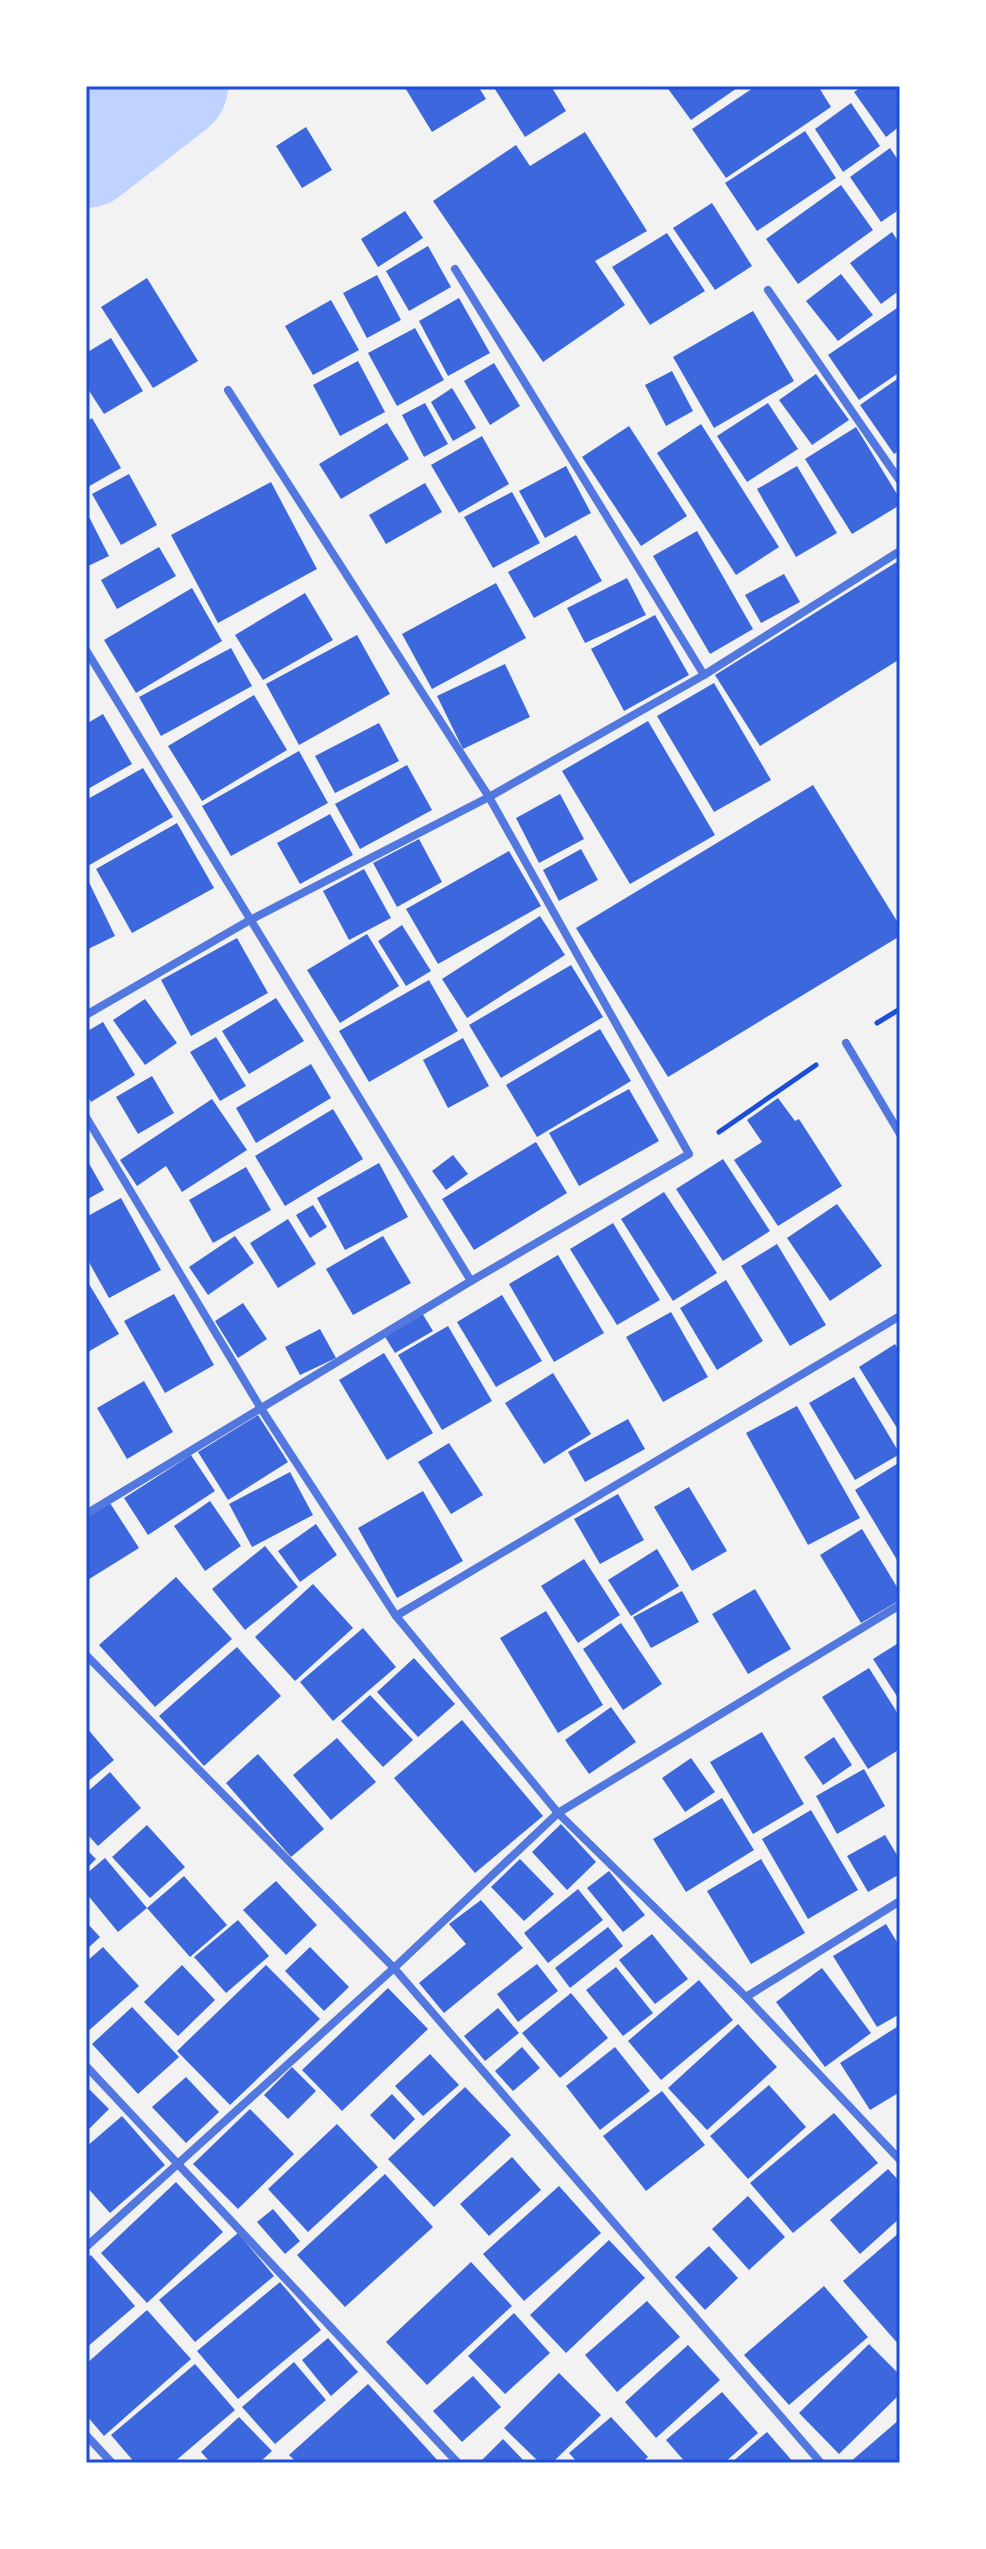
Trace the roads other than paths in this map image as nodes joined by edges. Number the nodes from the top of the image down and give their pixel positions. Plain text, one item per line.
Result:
1 (455, 269) dead end
2 (768, 290) dead end
3 (228, 390) dead end
4 (900, 481) edge
5 (900, 551) edge
6 (86, 650) edge
7 (704, 675) junction
8 (489, 797) junction
9 (250, 920) junction
10 (86, 1015) edge
11 (846, 1043) road end
12 (86, 1117) edge
13 (900, 1134) edge
14 (471, 1281) junction
15 (900, 1316) edge
16 (260, 1407) junction
17 (86, 1514) edge
18 (900, 1605) edge
19 (396, 1616) junction
20 (86, 1655) edge
21 (558, 1813) junction
22 (900, 1901) edge
23 (394, 1968) junction
24 (746, 1997) junction
25 (86, 2066) edge
26 (900, 2160) edge
27 (180, 2164) junction
28 (86, 2247) edge
29 (86, 2435) edge
30 (112, 2463) edge
31 (458, 2463) edge
32 (821, 2463) edge

1 - 7 street
2 - 4 street
3 - 8 street
5 - 7 street
6 - 9 street
7 - 8 street
8 - 9 street
8 - 14 street
9 - 10 street
9 - 14 street
11 - 13 street
12 - 16 street
14 - 16 street
15 - 19 street
16 - 17 street
16 - 19 street
18 - 21 street
19 - 21 street
20 - 23 street
21 - 23 street
21 - 24 street
22 - 24 street
23 - 27 street
23 - 32 street
24 - 26 street
25 - 27 street
27 - 28 street
27 - 31 street
29 - 30 street

